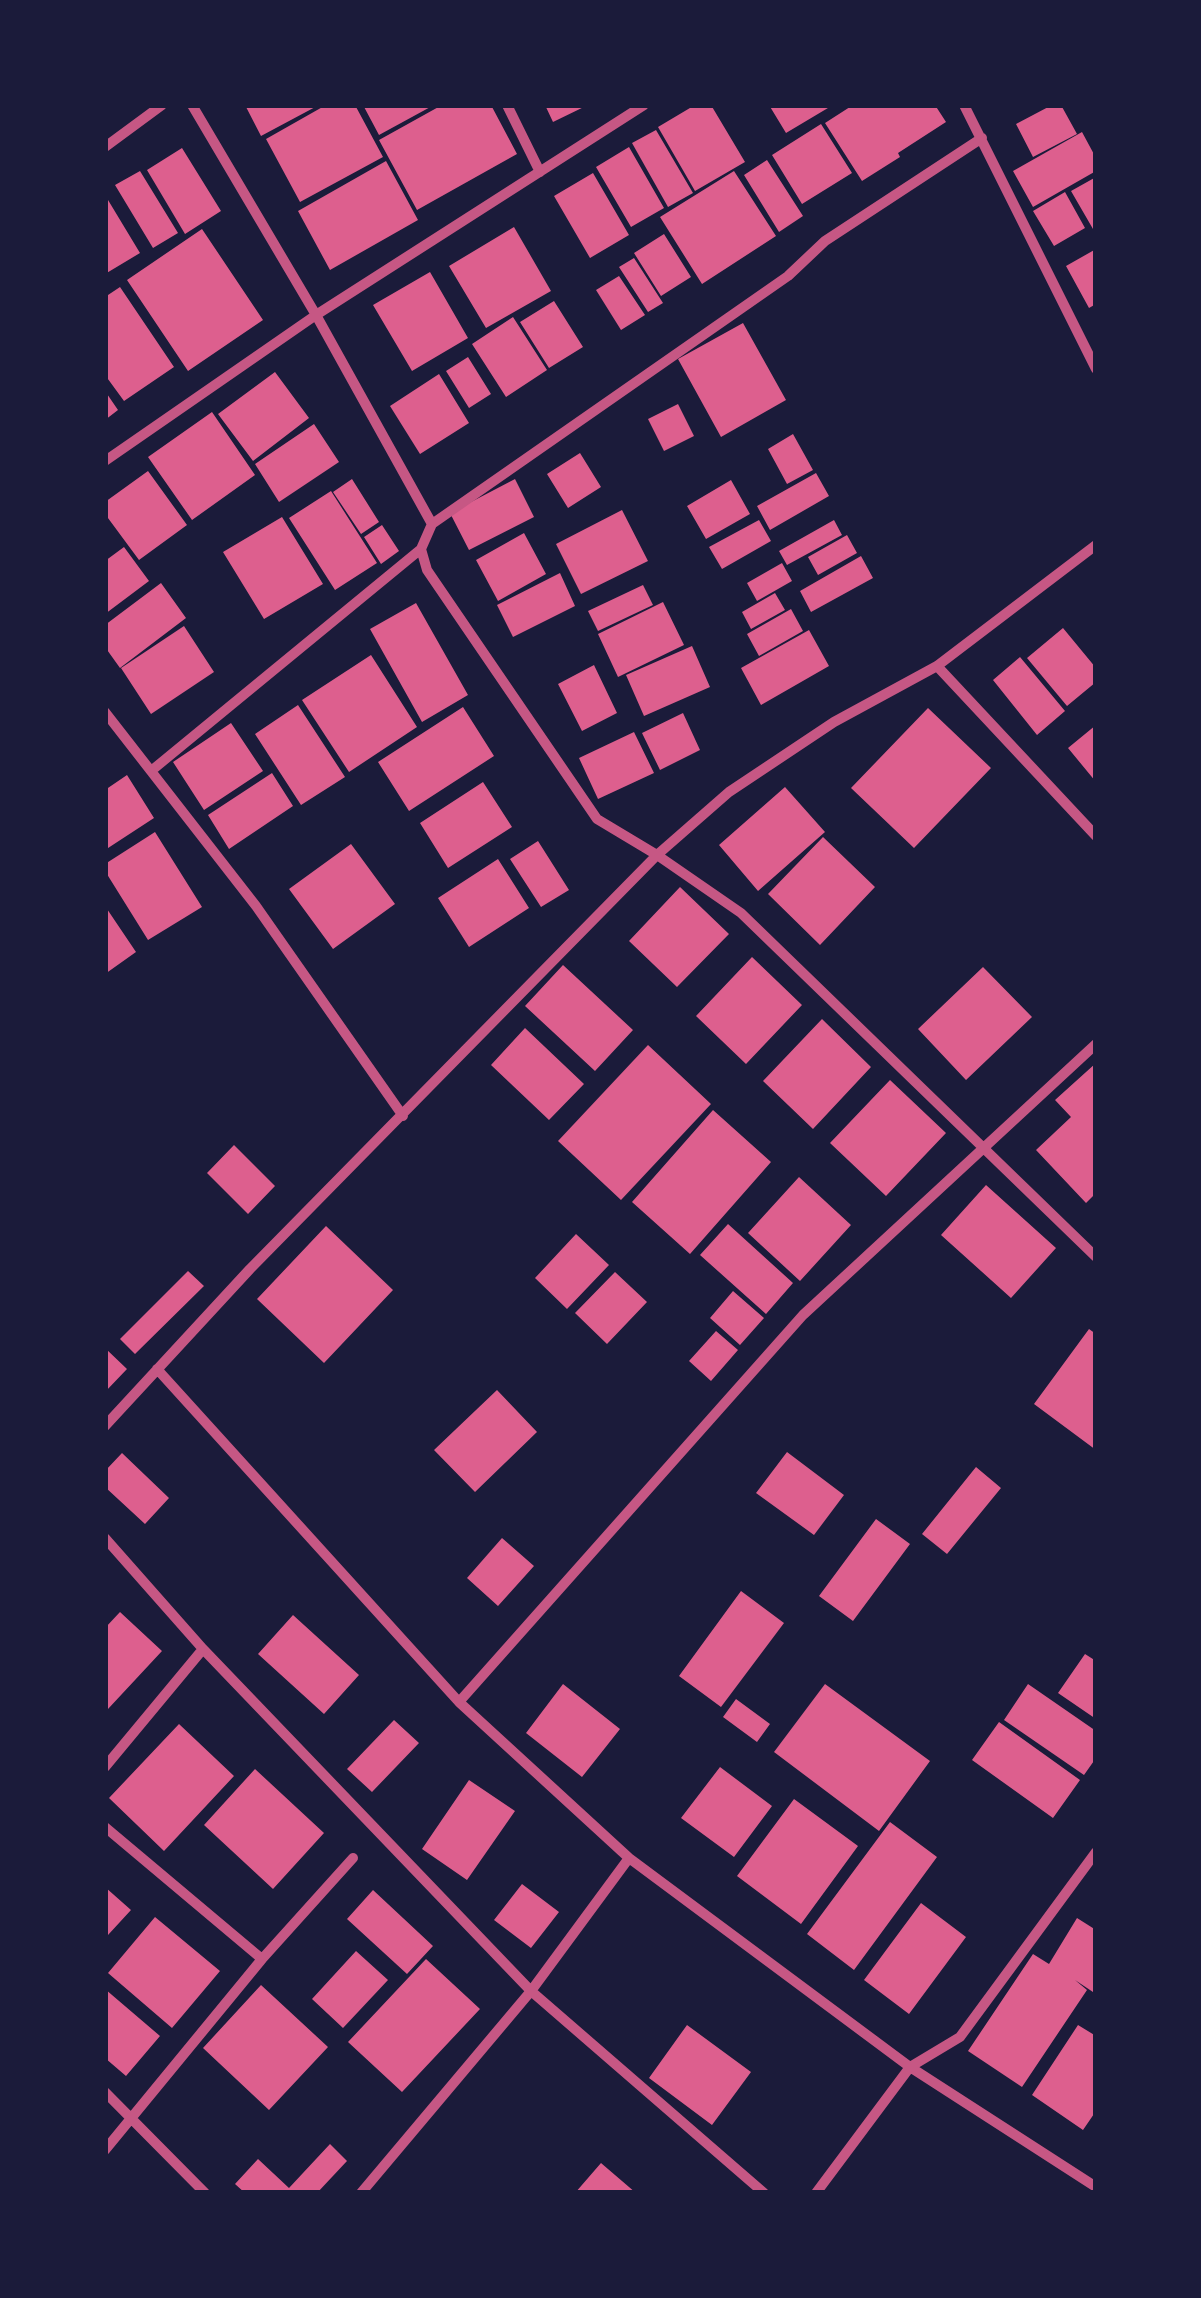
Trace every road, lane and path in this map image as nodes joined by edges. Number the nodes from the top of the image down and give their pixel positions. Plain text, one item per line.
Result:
1 (162, 105) edge
2 (192, 105) edge
3 (508, 105) edge
4 (644, 105) edge
5 (964, 105) edge
6 (982, 138) junction
7 (105, 147) edge
8 (540, 172) junction
9 (316, 315) junction
10 (1096, 368) edge
11 (105, 460) edge
12 (432, 524) junction
13 (1096, 545) edge
14 (421, 549) junction
15 (937, 666) junction
16 (105, 712) edge
17 (150, 771) junction
18 (1096, 836) edge
19 (657, 856) junction
20 (1096, 1044) edge
21 (403, 1116) junction
22 (986, 1149) junction
23 (1096, 1258) edge
24 (157, 1369) junction
25 (105, 1426) edge
26 (105, 1538) edge
27 (203, 1650) junction
28 (459, 1702) junction
29 (105, 1768) edge
30 (105, 1827) edge
31 (1096, 1852) edge
32 (352, 1858) dead end
33 (630, 1858) junction
34 (262, 1959) junction
35 (531, 1990) junction
36 (910, 2067) junction
37 (105, 2092) edge
38 (133, 2119) junction
39 (105, 2150) edge
40 (1096, 2187) edge
41 (205, 2193) edge
42 (361, 2193) edge
43 (764, 2193) edge
44 (816, 2193) edge

1 - 7 street
2 - 9 street
3 - 8 street
4 - 8 street
5 - 6 street
6 - 10 street
6 - 12 street
8 - 9 street
9 - 11 street
9 - 12 street
12 - 14 street
13 - 15 street
14 - 17 street
14 - 19 street
15 - 18 street
15 - 19 street
16 - 17 street
17 - 21 street
19 - 21 street
19 - 22 street
20 - 22 street
21 - 24 street
22 - 23 street
22 - 28 street
24 - 25 street
24 - 28 street
26 - 27 street
27 - 29 street
27 - 35 street
28 - 33 street
30 - 34 street
31 - 36 street
32 - 34 street
33 - 35 street
33 - 36 street
34 - 38 street
35 - 42 street
35 - 43 street
36 - 40 street
36 - 44 street
37 - 38 street
38 - 39 street
38 - 41 street

